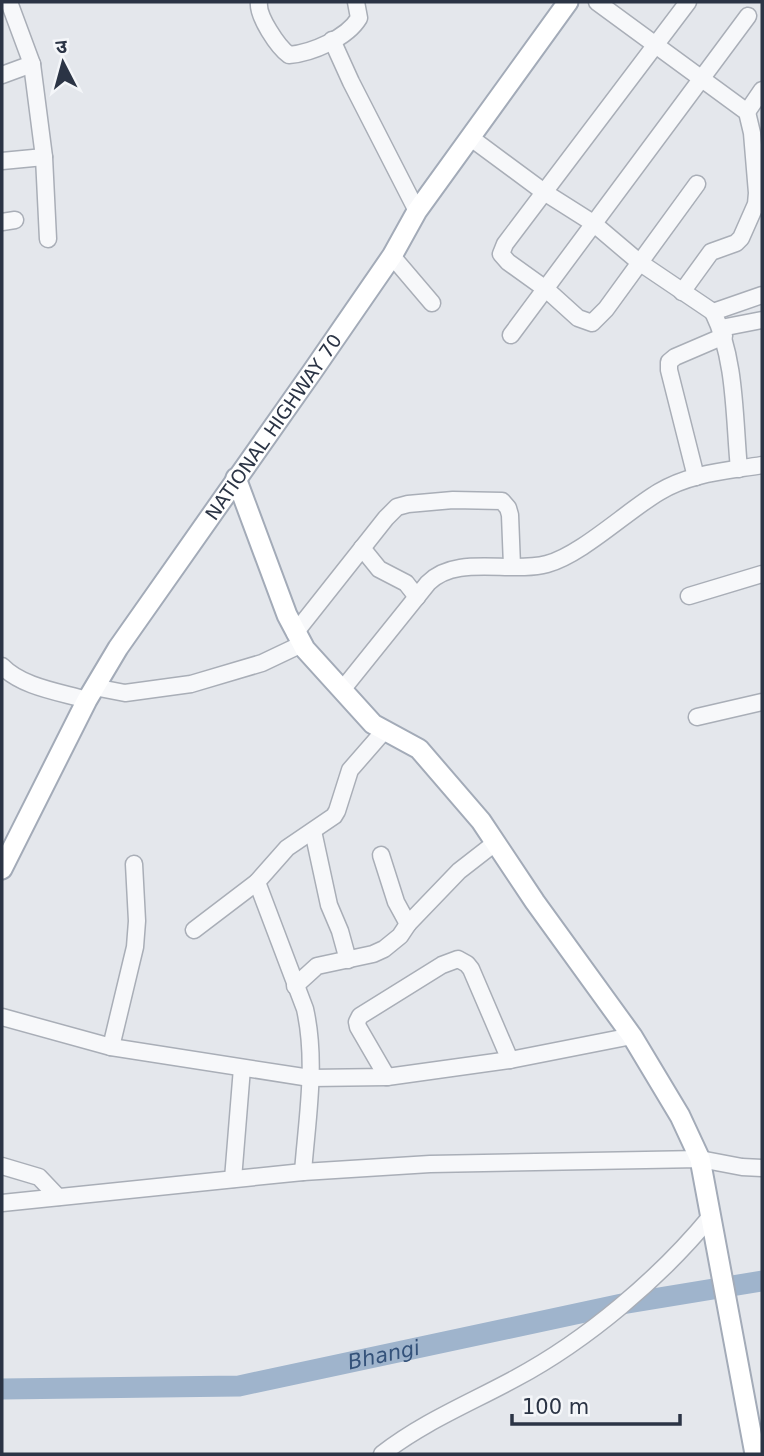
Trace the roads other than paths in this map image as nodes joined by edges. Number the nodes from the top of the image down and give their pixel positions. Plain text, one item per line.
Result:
1 (9, 2) edge
2 (259, 2) edge
3 (356, 2) edge
4 (568, 2) edge
5 (597, 2) edge
6 (688, 2) edge
7 (748, 16) dead end
8 (332, 40) junction
9 (654, 44) junction
10 (32, 64) junction
11 (2, 75) edge
12 (702, 77) junction
13 (762, 90) edge
14 (747, 112) junction
15 (757, 133) edge
16 (471, 138) junction
17 (44, 156) junction
18 (2, 161) edge
19 (697, 184) dead end
20 (544, 192) junction
21 (417, 211) junction
22 (593, 223) junction
23 (48, 239) dead end
24 (392, 256) junction
25 (639, 262) junction
26 (547, 290) junction
27 (682, 292) junction
28 (762, 295) edge
29 (432, 303) dead end
30 (713, 312) junction
31 (762, 320) edge
32 (722, 332) junction
33 (511, 335) dead end
34 (739, 469) junction
35 (762, 469) edge
36 (696, 477) junction
37 (236, 478) junction
38 (362, 548) junction
39 (512, 566) junction
40 (762, 574) edge
41 (689, 596) dead end
42 (417, 597) junction
43 (299, 638) junction
44 (2, 666) edge
45 (342, 690) junction
46 (90, 694) junction
47 (762, 702) edge
48 (696, 717) dead end
49 (384, 732) junction
50 (313, 831) junction
51 (495, 843) junction
52 (381, 855) dead end
53 (134, 864) dead end
54 (2, 869) edge
55 (257, 883) junction
56 (408, 924) junction
57 (194, 930) dead end
58 (348, 960) junction
59 (295, 986) junction
60 (2, 1017) edge
61 (632, 1036) junction
62 (111, 1047) junction
63 (510, 1060) junction
64 (242, 1068) junction
65 (387, 1077) junction
66 (310, 1078) junction
67 (700, 1159) junction
68 (2, 1166) edge
69 (762, 1168) edge
70 (303, 1172) junction
71 (233, 1179) junction
72 (58, 1197) junction
73 (2, 1203) edge
74 (711, 1216) junction
75 (754, 1447) edge
76 (382, 1454) edge

1 - 10 street
2 - 8 street
3 - 8 street
4 - 16 main road, NATIONAL HIGHWAY 70
5 - 9 street
6 - 9 street
7 - 12 street
8 - 21 street
9 - 12 street
9 - 20 street
10 - 11 street
10 - 17 street
12 - 14 street
12 - 22 street
13 - 14 street
14 - 15 street
15 - 27 street
16 - 20 street
16 - 21 main road, NATIONAL HIGHWAY 70
17 - 18 street
17 - 23 street
19 - 25 street
20 - 22 street
20 - 26 street
21 - 24 main road, NATIONAL HIGHWAY 70
22 - 25 street
22 - 26 street
24 - 29 street
24 - 37 main road, NATIONAL HIGHWAY 70
25 - 26 street
25 - 27 street
26 - 33 street
27 - 30 street
28 - 30 street
30 - 32 street
31 - 32 street
32 - 34 street
32 - 36 street
34 - 35 street
34 - 36 street
36 - 39 street
37 - 43 main road
37 - 46 main road, NATIONAL HIGHWAY 70
38 - 39 street
38 - 42 street
38 - 43 street
39 - 42 street
40 - 41 street
42 - 45 street
43 - 45 main road
43 - 46 street
44 - 46 street
45 - 49 main road
46 - 54 main road, NATIONAL HIGHWAY 70
47 - 48 street
49 - 50 street
49 - 51 main road
50 - 55 street
50 - 58 street
51 - 56 street
51 - 61 main road
52 - 56 street
53 - 62 street
55 - 57 street
55 - 59 street
56 - 58 street
58 - 59 street
59 - 66 street
60 - 62 street
61 - 63 street
61 - 67 main road
62 - 64 street
63 - 65 street
63 - 65 street
64 - 66 street
64 - 71 street
65 - 66 street
66 - 70 street
67 - 69 street
67 - 70 street
67 - 74 main road
68 - 72 street
70 - 71 street
71 - 72 street
72 - 73 street
74 - 75 main road
74 - 76 street

